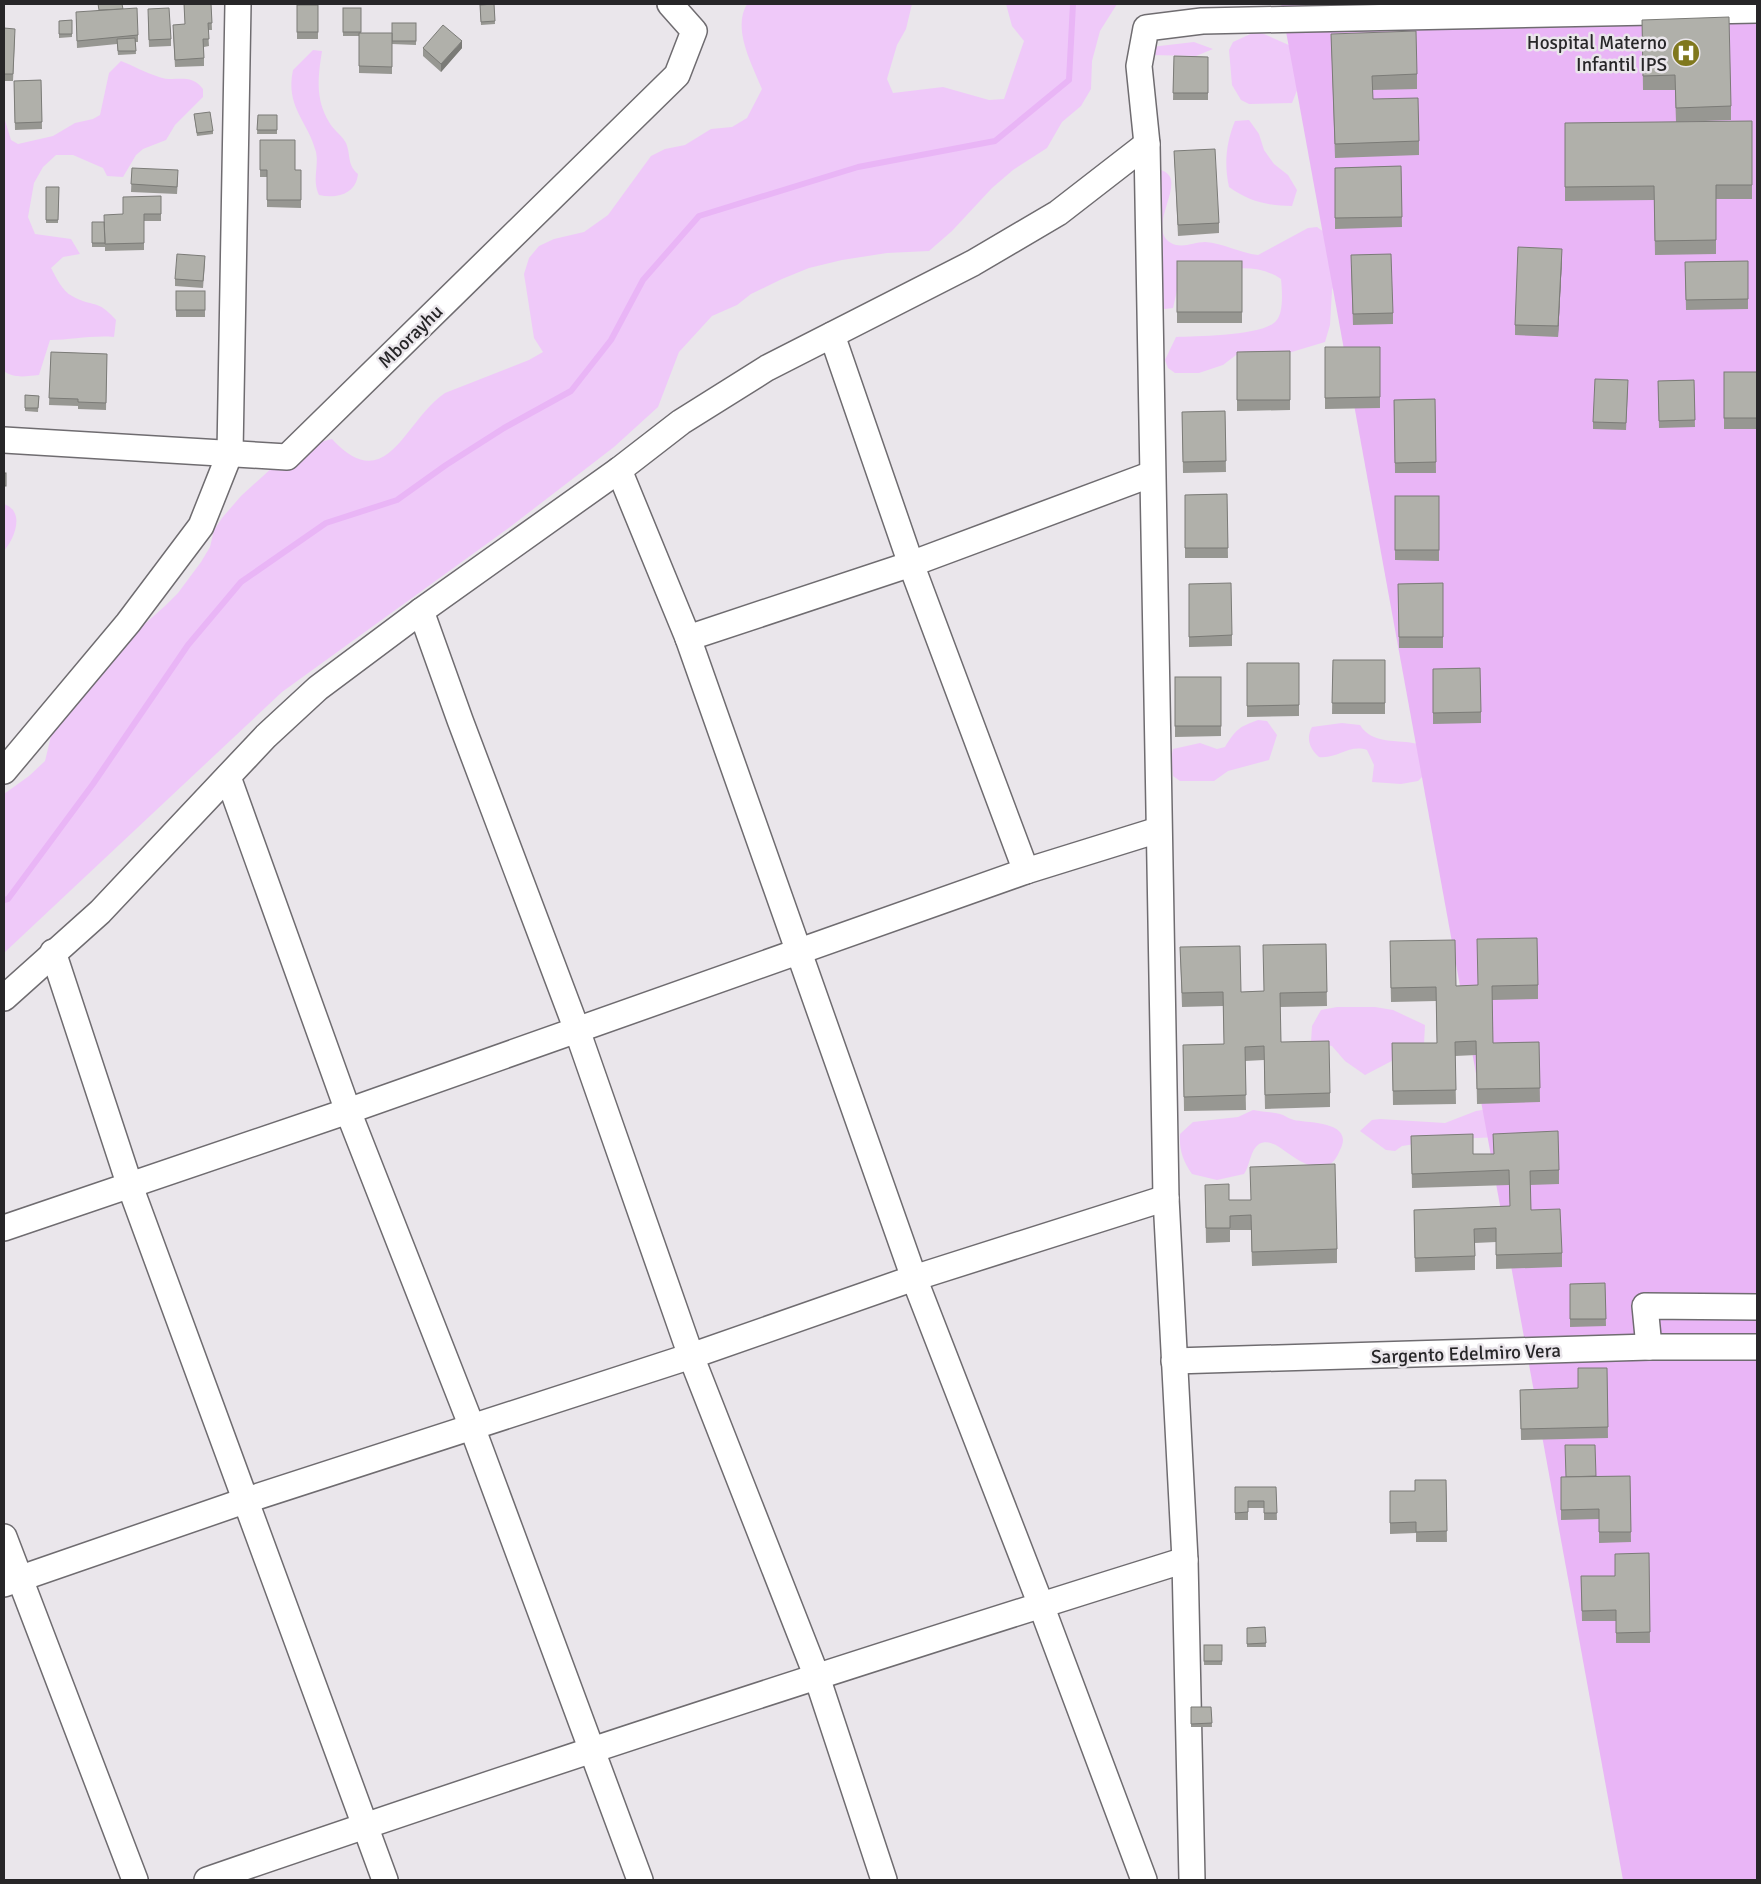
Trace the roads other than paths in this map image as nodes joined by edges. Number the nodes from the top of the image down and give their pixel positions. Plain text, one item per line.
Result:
1 (238, 4) edge
2 (670, 4) edge
3 (1394, 10) edge
4 (1757, 10) edge
5 (1147, 144) junction
6 (832, 335) junction
7 (4, 440) edge
8 (230, 453) junction
9 (620, 470) junction
10 (1152, 474) junction
11 (911, 564) junction
12 (421, 611) junction
13 (688, 638) junction
14 (4, 771) edge
15 (228, 777) junction
16 (1158, 830) junction
17 (1026, 871) junction
18 (799, 950) junction
19 (53, 952) junction
20 (4, 998) edge
21 (577, 1030) junction
22 (348, 1111) junction
23 (130, 1186) junction
24 (1166, 1198) junction
25 (4, 1228) edge
26 (914, 1278) junction
27 (1757, 1307) edge
28 (1757, 1347) edge
29 (1649, 1348) junction
30 (691, 1356) junction
31 (1174, 1361) junction
32 (472, 1427) junction
33 (247, 1500) junction
34 (4, 1537) edge
35 (1185, 1560) junction
36 (12, 1582) edge
37 (1041, 1605) junction
38 (818, 1677) junction
39 (593, 1752) junction
40 (365, 1826) junction
41 (135, 1880) edge
42 (207, 1880) edge
43 (385, 1880) edge
44 (640, 1880) edge
45 (884, 1880) edge
46 (1144, 1880) edge
47 (1192, 1880) edge

1 - 8 street
2 - 8 street, Mborayhu
3 - 4 street
3 - 5 street
5 - 6 street
5 - 10 street
6 - 9 street
6 - 11 street
7 - 8 street, Mborayhu
8 - 14 street
9 - 12 street
9 - 13 street
10 - 11 street
10 - 16 street
11 - 13 street
11 - 17 street
12 - 15 street
12 - 21 street
13 - 18 street
15 - 19 street
15 - 22 street
16 - 17 street
16 - 24 street
17 - 18 street
18 - 21 street
18 - 26 street
19 - 20 street
19 - 23 street
21 - 22 street
21 - 30 street
22 - 23 street
22 - 32 street
23 - 25 street
23 - 33 street
24 - 26 street
24 - 31 street
26 - 30 street
26 - 37 street
27 - 29 street
28 - 29 street, Sargento Edelmiro Vera
29 - 31 street, Sargento Edelmiro Vera
30 - 32 street
30 - 38 street
31 - 35 street
32 - 33 street
32 - 39 street
33 - 36 street
33 - 40 street
34 - 36 street
35 - 37 street
35 - 47 street
36 - 41 street
37 - 38 street
37 - 46 street
38 - 39 street
38 - 45 street
39 - 40 street
39 - 44 street
40 - 42 street
40 - 43 street

